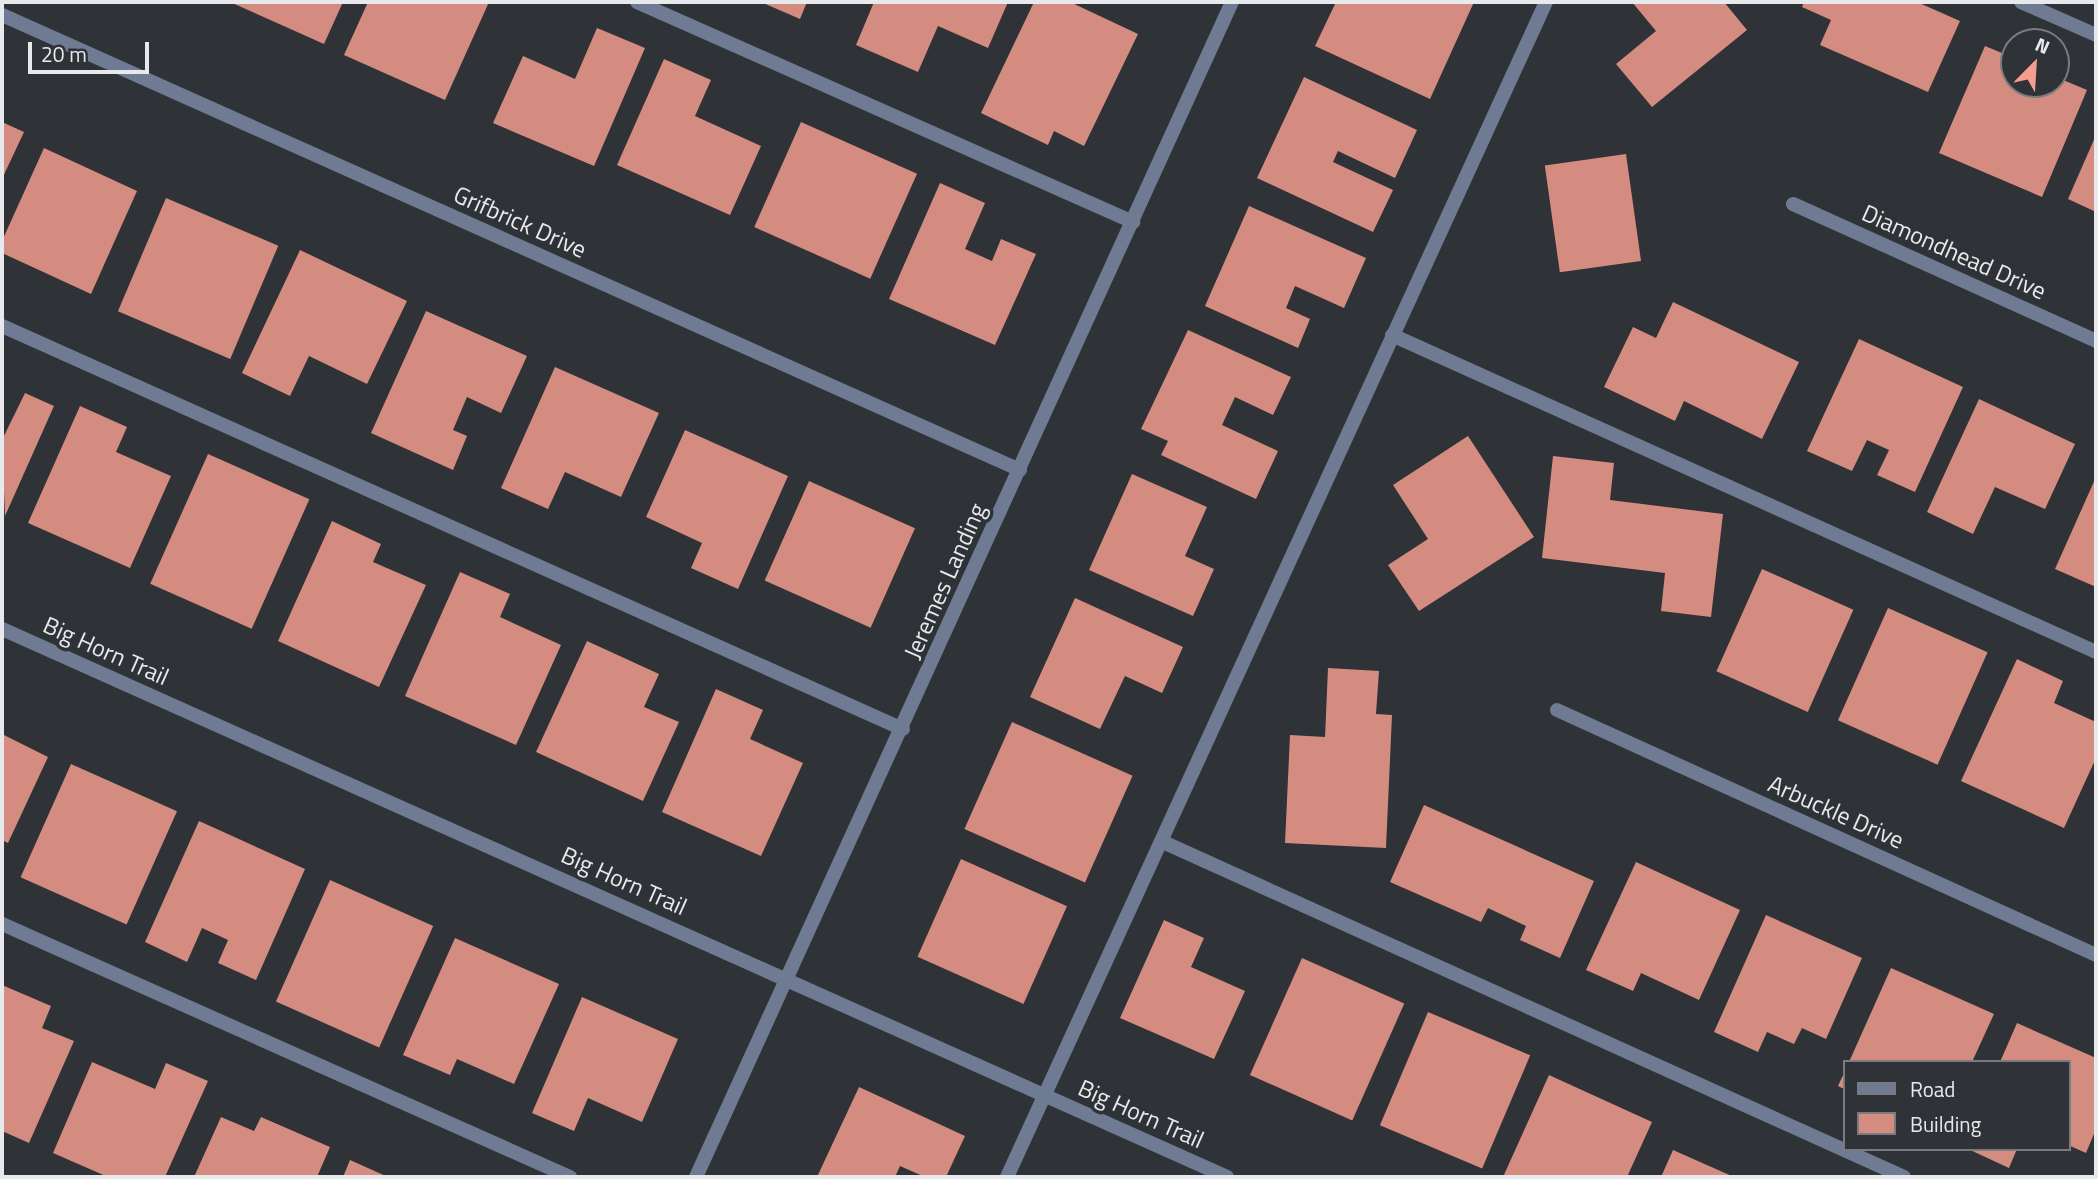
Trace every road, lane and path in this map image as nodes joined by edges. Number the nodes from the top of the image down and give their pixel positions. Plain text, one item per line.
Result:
1 (636, 2) edge
2 (1232, 2) edge
3 (1546, 2) edge
4 (2021, 2) edge
5 (2, 15) edge
6 (2096, 35) edge
7 (1793, 204) dead end
8 (1133, 222) junction
9 (2, 326) edge
10 (1392, 335) junction
11 (2096, 341) edge
12 (1020, 470) junction
13 (2, 629) edge
14 (2096, 652) edge
15 (1557, 710) dead end
16 (903, 729) junction
17 (1163, 842) junction
18 (2, 924) edge
19 (2096, 955) edge
20 (789, 979) junction
21 (1044, 1094) junction
22 (1842, 1149) edge
23 (1846, 1151) edge
24 (570, 1177) edge
25 (696, 1177) edge
26 (1007, 1177) edge
27 (1227, 1177) edge
28 (1904, 1177) edge

1 - 8 street
2 - 8 street, Jeremes Landing
3 - 10 street
4 - 6 street
5 - 12 street, Grifbrick Drive
7 - 11 street, Diamondhead Drive
8 - 12 street, Jeremes Landing
9 - 16 street
10 - 14 street
10 - 17 street
12 - 16 street, Jeremes Landing
13 - 20 street, Big Horn Trail
15 - 19 street, Arbuckle Drive
16 - 20 street, Jeremes Landing
17 - 21 street
17 - 22 street
18 - 24 street
20 - 21 street, Big Horn Trail
20 - 25 street, Jeremes Landing
21 - 26 street
21 - 27 street, Big Horn Trail
23 - 28 street

